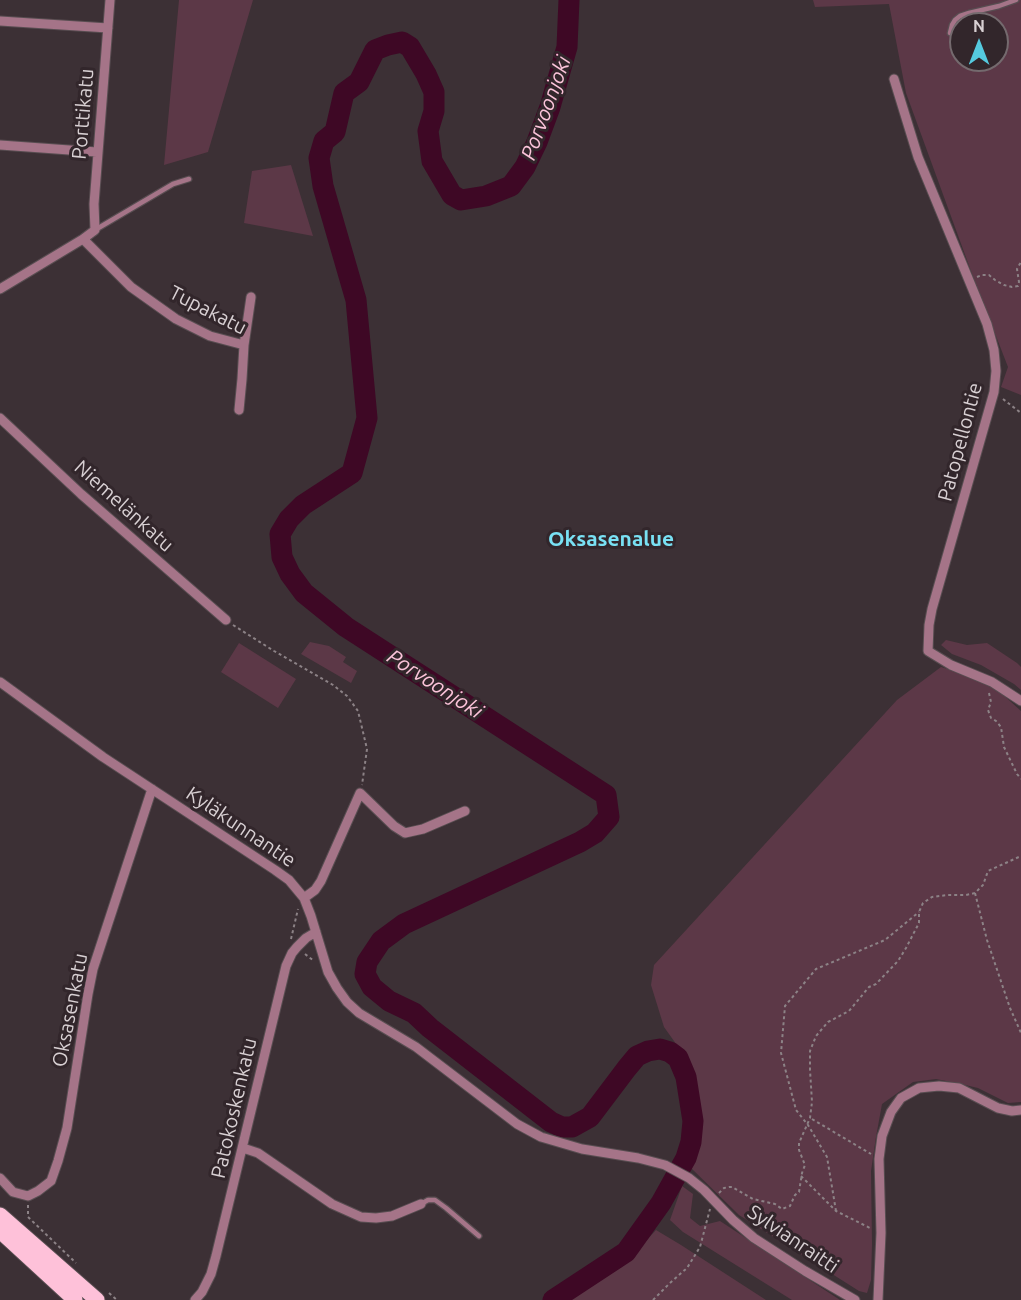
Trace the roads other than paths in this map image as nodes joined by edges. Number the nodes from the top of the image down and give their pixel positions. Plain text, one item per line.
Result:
1 (110, 0) edge
2 (1016, 0) edge
3 (973, 12) edge
4 (0, 21) edge
5 (108, 28) junction
6 (894, 79) dead end
7 (0, 144) edge
8 (97, 152) junction
9 (189, 179) dead end
10 (95, 230) junction
11 (83, 240) junction
12 (0, 289) edge
13 (251, 297) dead end
14 (244, 345) junction
15 (239, 410) dead end
16 (0, 418) edge
17 (226, 620) road end
18 (0, 682) edge
19 (1021, 701) edge
20 (152, 789) junction
21 (465, 811) dead end
22 (301, 902) junction
23 (316, 932) junction
24 (1021, 1110) edge
25 (243, 1148) junction
26 (0, 1178) edge
27 (690, 1178) joint
28 (421, 1204) joint
29 (0, 1215) edge
30 (0, 1231) edge
31 (479, 1236) dead end
32 (102, 1296) edge
33 (75, 1300) edge
34 (195, 1300) edge
35 (855, 1300) edge
36 (879, 1300) edge

1 - 5 street, Porttikatu
2 - 3 lane
4 - 5 street
5 - 8 street, Porttikatu
6 - 19 street, Patopellontie
7 - 8 street
8 - 10 street, Porttikatu
9 - 10 lane
10 - 11 street
11 - 12 street
11 - 14 street, Tupakatu
13 - 14 street
14 - 15 street, Tupakatu
16 - 17 street, Niemelänkatu
18 - 20 street, Kyläkunnantie
20 - 22 street, Kyläkunnantie
20 - 26 street, Oksasenkatu
21 - 22 street
22 - 23 street, Kyläkunnantie
23 - 25 street, Patokoskenkatu
23 - 27 street, Kyläkunnantie
24 - 36 street
25 - 28 street
25 - 34 street, Patokoskenkatu
27 - 35 street, Sylvianraitti
28 - 31 lane
29 - 32 main road
30 - 33 main road

